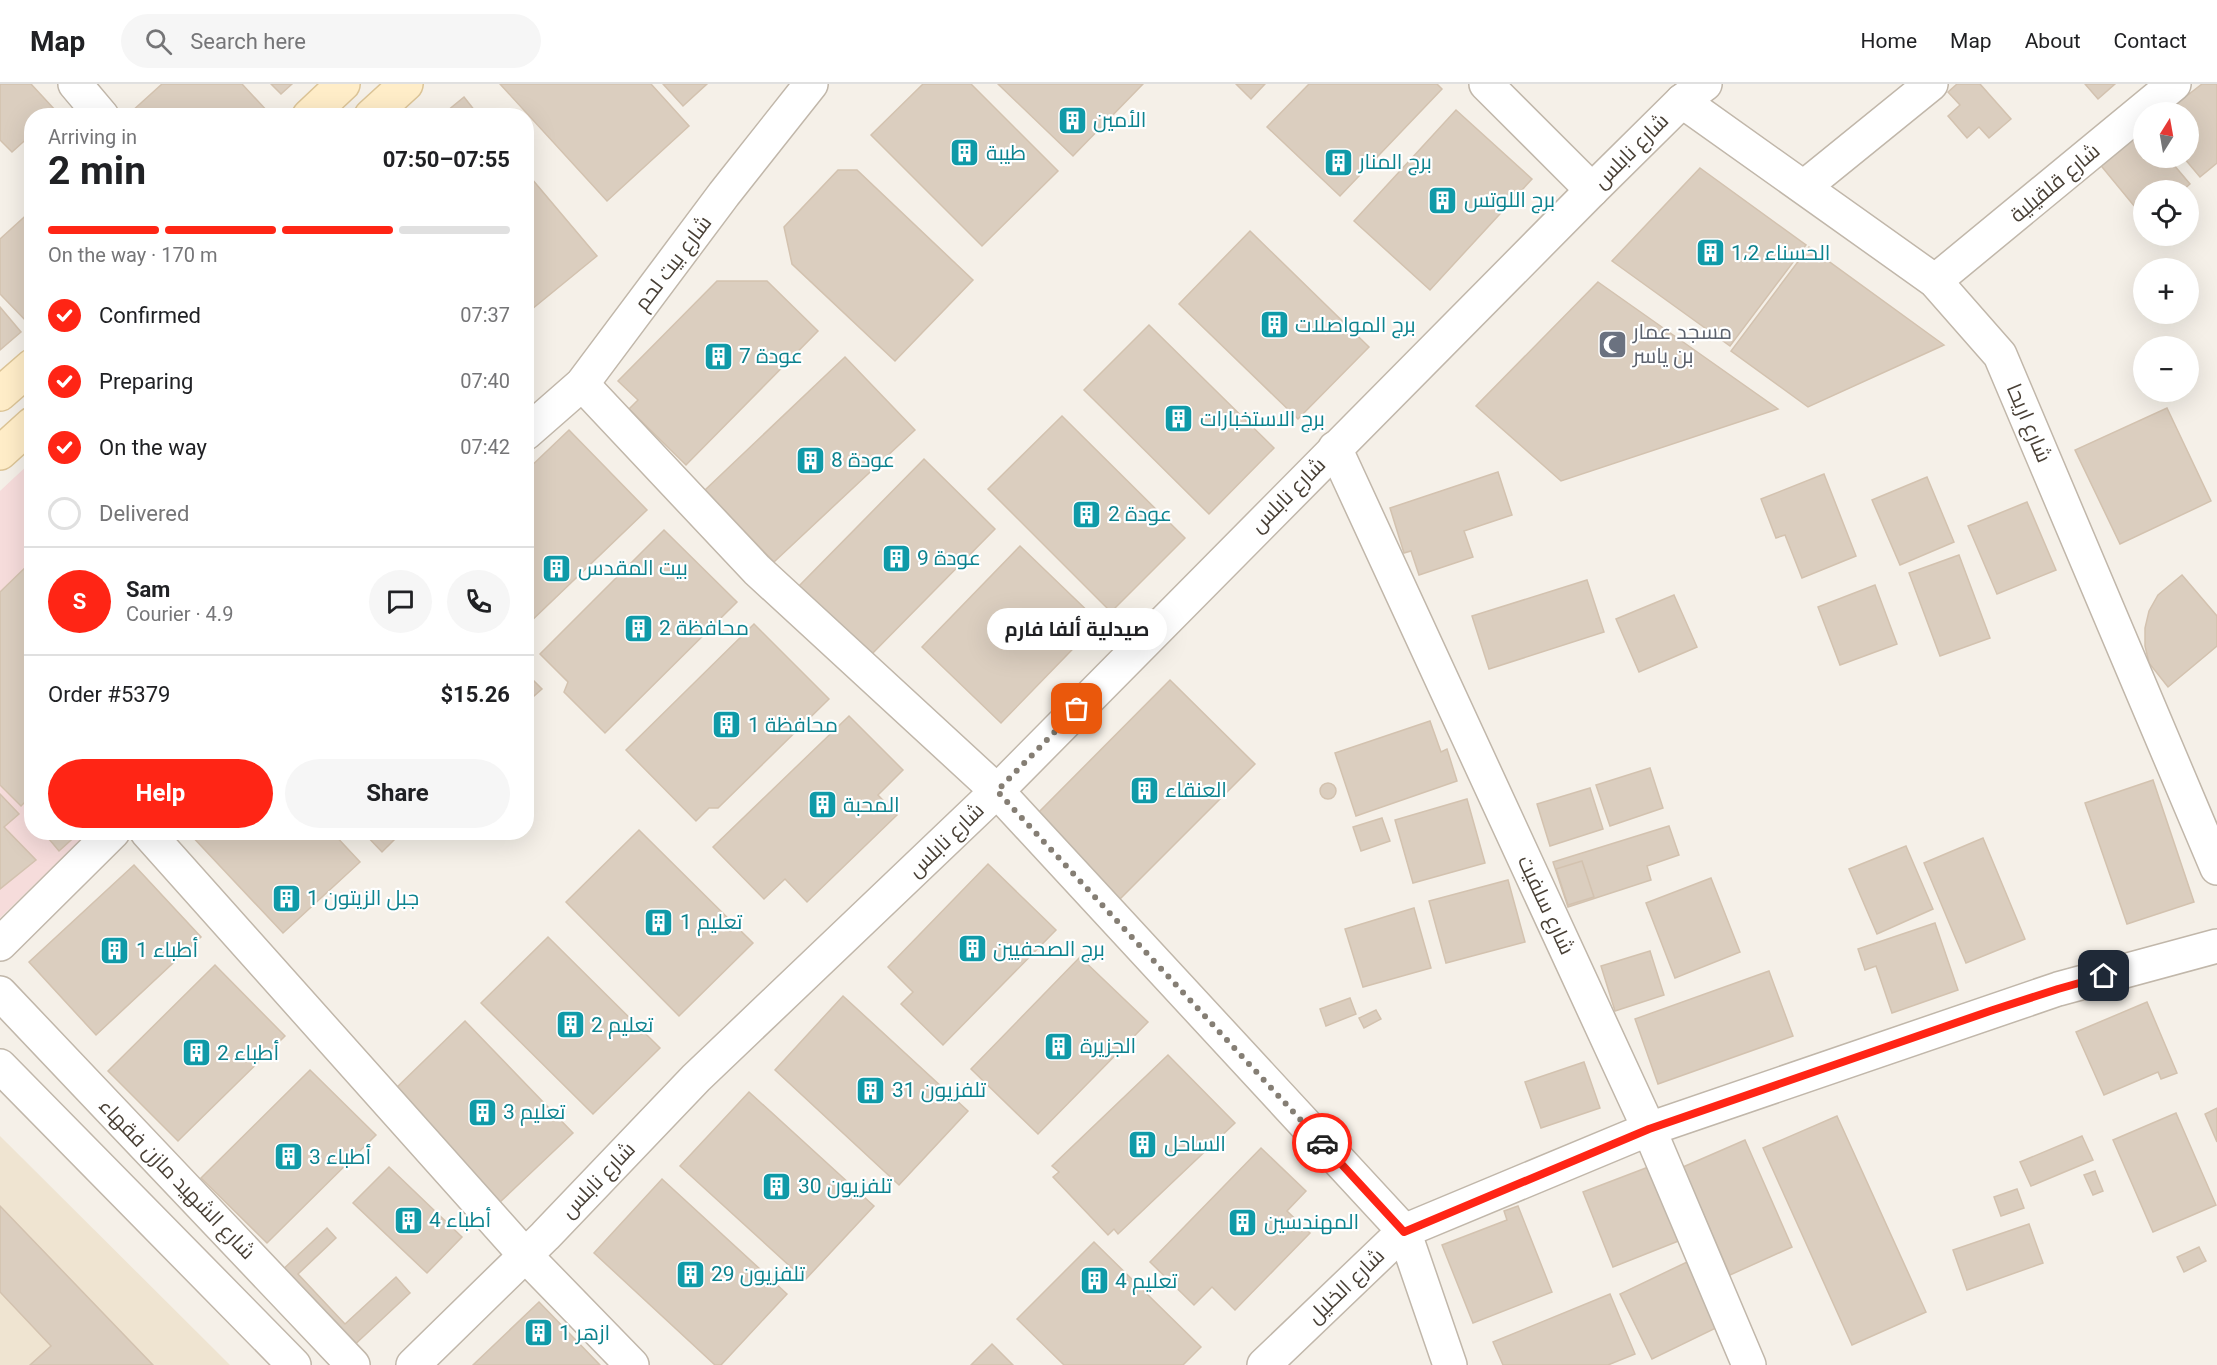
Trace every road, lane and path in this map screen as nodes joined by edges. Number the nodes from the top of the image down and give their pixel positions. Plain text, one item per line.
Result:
1 (75, 84) edge
2 (343, 84) edge
3 (406, 84) edge
4 (811, 84) edge
5 (1486, 84) edge
6 (1931, 84) edge
7 (2174, 84) edge
8 (1694, 92) edge
9 (95, 108) edge
10 (318, 108) edge
11 (380, 108) edge
12 (1804, 187) junction
13 (1592, 190) junction
14 (1935, 281) junction
15 (24, 373) edge
16 (582, 384) junction
17 (0, 394) edge
18 (534, 426) edge
19 (24, 431) edge
20 (1335, 448) junction
21 (0, 453) edge
22 (997, 791) junction
23 (105, 840) edge
24 (154, 840) edge
25 (2217, 868) edge
26 (0, 944) edge
27 (2217, 946) edge
28 (0, 993) edge
29 (0, 1066) edge
30 (1649, 1129) junction
31 (1404, 1232) junction
32 (525, 1254) junction
33 (294, 1365) edge
34 (353, 1365) edge
35 (413, 1365) edge
36 (632, 1365) edge
37 (1264, 1365) edge
38 (1449, 1365) edge
39 (1749, 1365) edge

1 - 9 street
2 - 10 main road
3 - 11 main road
4 - 16 street, شارع بيت لحم
5 - 13 street
6 - 12 street
7 - 14 street, شارع قلقيلية
8 - 12 street, شارع اريحا
8 - 13 street, شارع نابلس
12 - 14 street, شارع اريحا
13 - 20 street, شارع نابلس
14 - 25 street, شارع اريحا
15 - 17 main road
16 - 18 street, شارع بيت لحم
16 - 22 street
19 - 21 main road
20 - 22 street, شارع نابلس
20 - 30 street, شارع سلفيت
22 - 31 street
22 - 32 street, شارع نابلس
23 - 26 street
24 - 32 street
27 - 30 street, شارع الخليل
28 - 34 street, شارع الشهيد مازن فقهاء
29 - 33 street
30 - 31 street, شارع الخليل
30 - 39 street, شارع سلفيت
31 - 37 street, شارع الخليل
31 - 38 street
32 - 35 street, شارع نابلس
32 - 36 street

